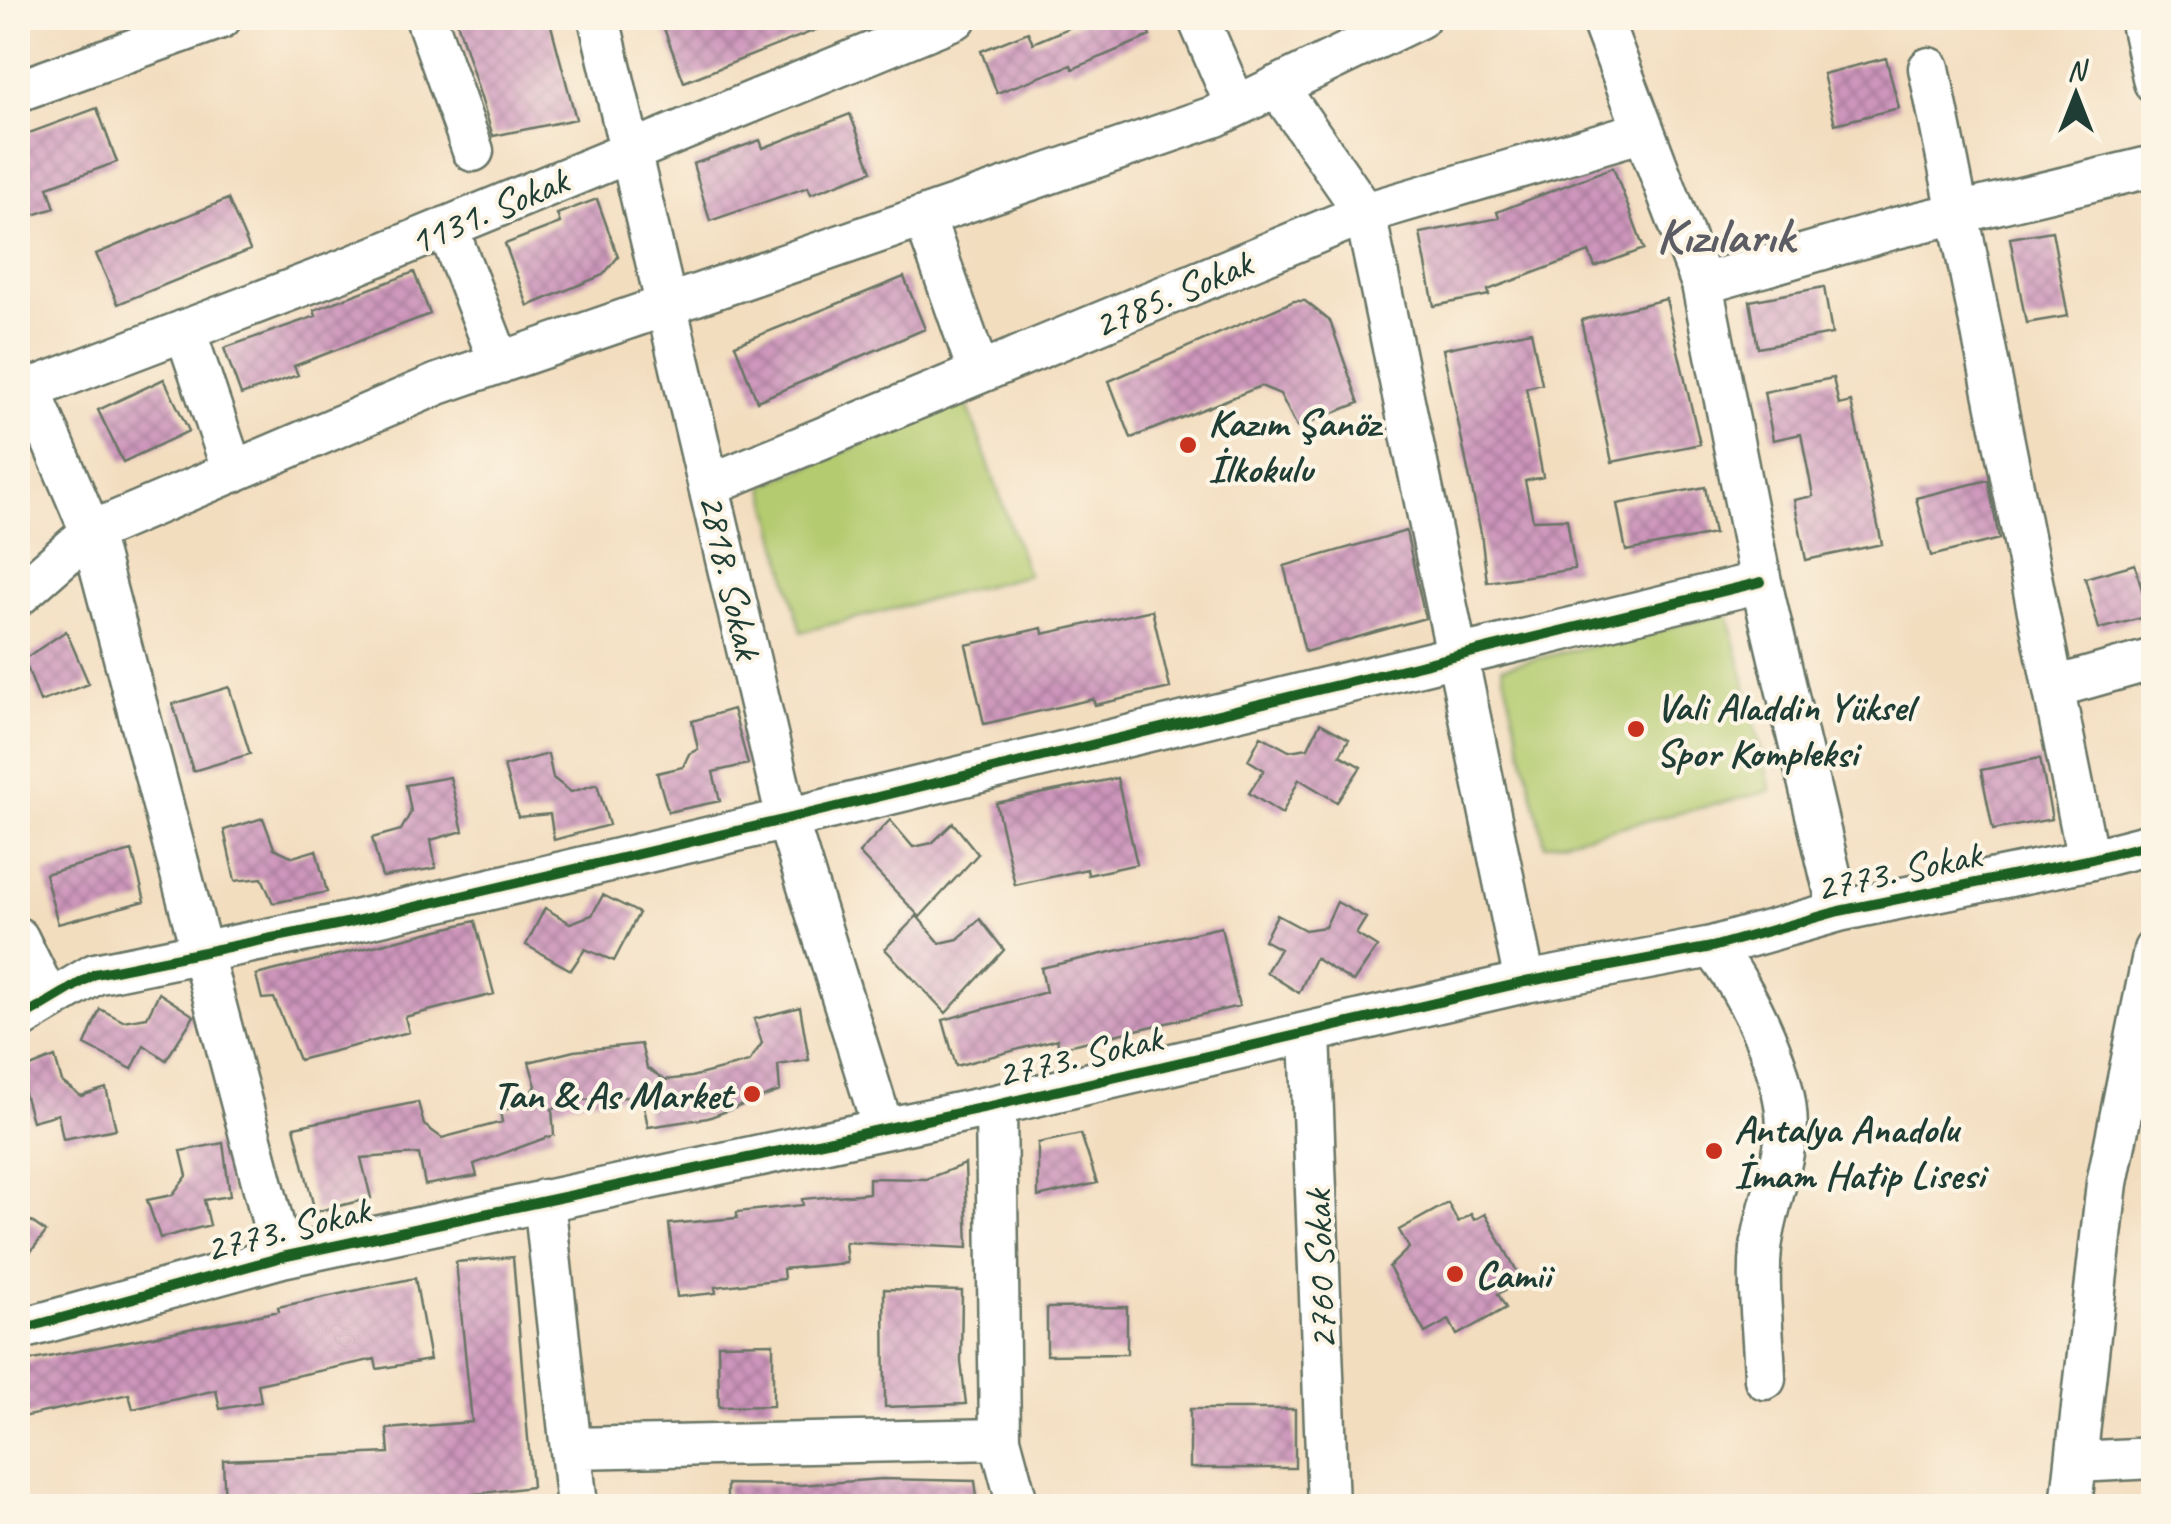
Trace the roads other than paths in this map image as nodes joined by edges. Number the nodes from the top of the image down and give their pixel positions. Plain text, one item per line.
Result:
1 (221, 18) edge
2 (426, 18) edge
3 (598, 18) edge
4 (956, 18) edge
5 (1198, 18) edge
6 (1419, 18) edge
7 (1601, 18) edge
8 (2140, 18) edge
9 (1929, 68) dead end
10 (2154, 82) edge
11 (1278, 86) junction
12 (18, 91) edge
13 (1236, 106) junction
14 (1644, 131) junction
15 (630, 150) junction
16 (473, 151) dead end
17 (2154, 166) edge
18 (1365, 213) junction
19 (1958, 215) junction
20 (924, 217) junction
21 (447, 227) junction
22 (1702, 284) junction
23 (668, 305) junction
24 (185, 330) junction
25 (500, 363) junction
26 (979, 373) junction
27 (24, 391) edge
28 (234, 472) junction
29 (710, 484) junction
30 (91, 532) junction
31 (1762, 582) junction
32 (18, 596) edge
33 (1457, 656) junction
34 (2154, 659) edge
35 (2055, 687) junction
36 (787, 820) junction
37 (2154, 843) edge
38 (2088, 860) junction
39 (1839, 910) junction
40 (18, 938) edge
41 (1712, 947) junction
42 (203, 954) junction
43 (2152, 971) edge
44 (1525, 982) junction
45 (33, 1011) edge
46 (1310, 1033) junction
47 (996, 1106) junction
48 (883, 1128) junction
49 (544, 1200) junction
50 (282, 1257) junction
51 (18, 1330) edge
52 (1765, 1379) dead end
53 (1000, 1439) junction
54 (571, 1448) junction
55 (2154, 1458) edge
56 (2078, 1462) junction
57 (577, 1506) edge
58 (1018, 1506) edge
59 (1327, 1506) edge
60 (2071, 1506) edge

1 - 12 street
2 - 16 street
3 - 15 street, 2818. Sokak
4 - 15 street, 1131. Sokak
5 - 13 street
6 - 11 street
7 - 14 street
8 - 10 street
9 - 19 street
11 - 13 street
11 - 18 street
13 - 20 street
14 - 18 street, 2785. Sokak
14 - 22 street
15 - 21 street, 1131. Sokak
15 - 23 street, 2818. Sokak
17 - 19 street
18 - 26 street, 2785. Sokak
18 - 33 street
19 - 22 street
19 - 35 street
20 - 23 street
20 - 26 street
21 - 24 street, 1131. Sokak
21 - 25 street
22 - 31 street
23 - 25 street
23 - 29 street, 2818. Sokak
24 - 27 street, 1131. Sokak
24 - 28 street
25 - 28 street
26 - 29 street, 2785. Sokak
27 - 30 street
28 - 30 street
29 - 36 street, 2818. Sokak
30 - 32 street
30 - 42 street
31 - 33 street
31 - 39 street
33 - 36 street
33 - 44 street
34 - 35 street
35 - 38 street
36 - 42 street
36 - 48 street, 2818. Sokak
37 - 38 street, 2773. Sokak
38 - 39 street, 2773. Sokak
39 - 41 street, 2773. Sokak
40 - 45 street
41 - 44 street, 2773. Sokak
41 - 52 street
42 - 45 street
42 - 50 street
43 - 56 street
44 - 46 street, 2773. Sokak
46 - 47 street, 2773. Sokak
46 - 59 street, 2760 Sokak
47 - 48 street, 2773. Sokak
47 - 53 street
48 - 49 street, 2773. Sokak
49 - 50 street, 2773. Sokak
49 - 54 street
50 - 51 street, 2773. Sokak
53 - 54 street
53 - 58 street
54 - 57 street
55 - 56 street
56 - 60 street

